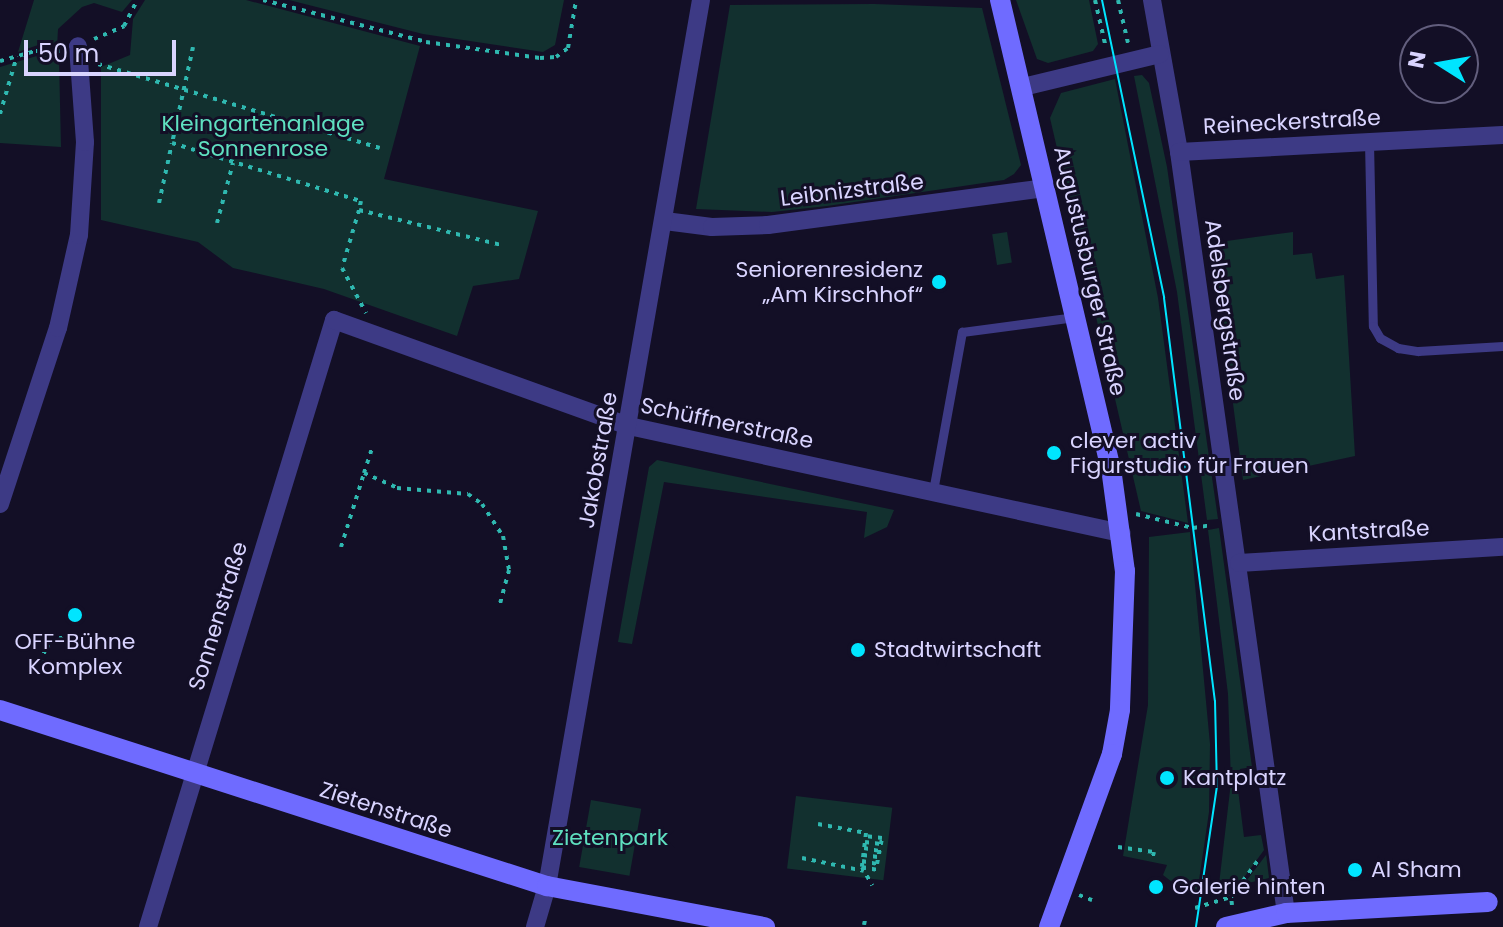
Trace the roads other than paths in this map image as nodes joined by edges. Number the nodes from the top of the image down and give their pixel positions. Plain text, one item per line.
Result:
1 (701, 0) edge
2 (1000, 0) edge
3 (1152, 0) edge
4 (78, 46) road end
5 (1160, 54) junction
6 (1023, 87) junction
7 (1503, 135) edge
8 (1369, 142) junction
9 (1179, 152) junction
10 (1045, 188) junction
11 (665, 221) junction
12 (1075, 317) junction
13 (334, 320) joint
14 (1503, 346) edge
15 (629, 426) junction
16 (933, 491) junction
17 (0, 504) edge
18 (1121, 533) junction
19 (1503, 547) edge
20 (1239, 563) junction
21 (0, 710) edge
22 (194, 774) junction
23 (547, 886) junction
24 (1488, 902) dead end
25 (1286, 913) junction
26 (1230, 926) edge
27 (148, 927) edge
28 (535, 927) edge
29 (765, 927) edge
30 (1049, 927) edge

1 - 11 street, Jakobstraße
2 - 6 main road, Augustusburger Straße
3 - 5 street, Adelsbergstraße
4 - 17 street
5 - 6 street
5 - 9 street, Adelsbergstraße
6 - 10 main road, Augustusburger Straße
7 - 8 street, Reineckerstraße
8 - 9 street, Reineckerstraße
8 - 14 lane
9 - 20 street, Adelsbergstraße
10 - 11 street, Leibnizstraße
10 - 12 main road, Augustusburger Straße
11 - 15 street, Jakobstraße
12 - 16 lane
12 - 18 main road, Augustusburger Straße
13 - 15 street, Schüffnerstraße
13 - 22 street, Sonnenstraße
15 - 16 street, Schüffnerstraße
15 - 23 street, Jakobstraße
16 - 18 street, Schüffnerstraße
18 - 30 main road, Augustusburger Straße
19 - 20 street, Kantstraße
20 - 25 street, Adelsbergstraße
21 - 22 main road, Zietenstraße
22 - 23 main road, Zietenstraße
22 - 27 street, Sonnenstraße
23 - 28 street, Jakobstraße
23 - 29 main road, Zietenstraße
24 - 25 main road
25 - 26 main road

